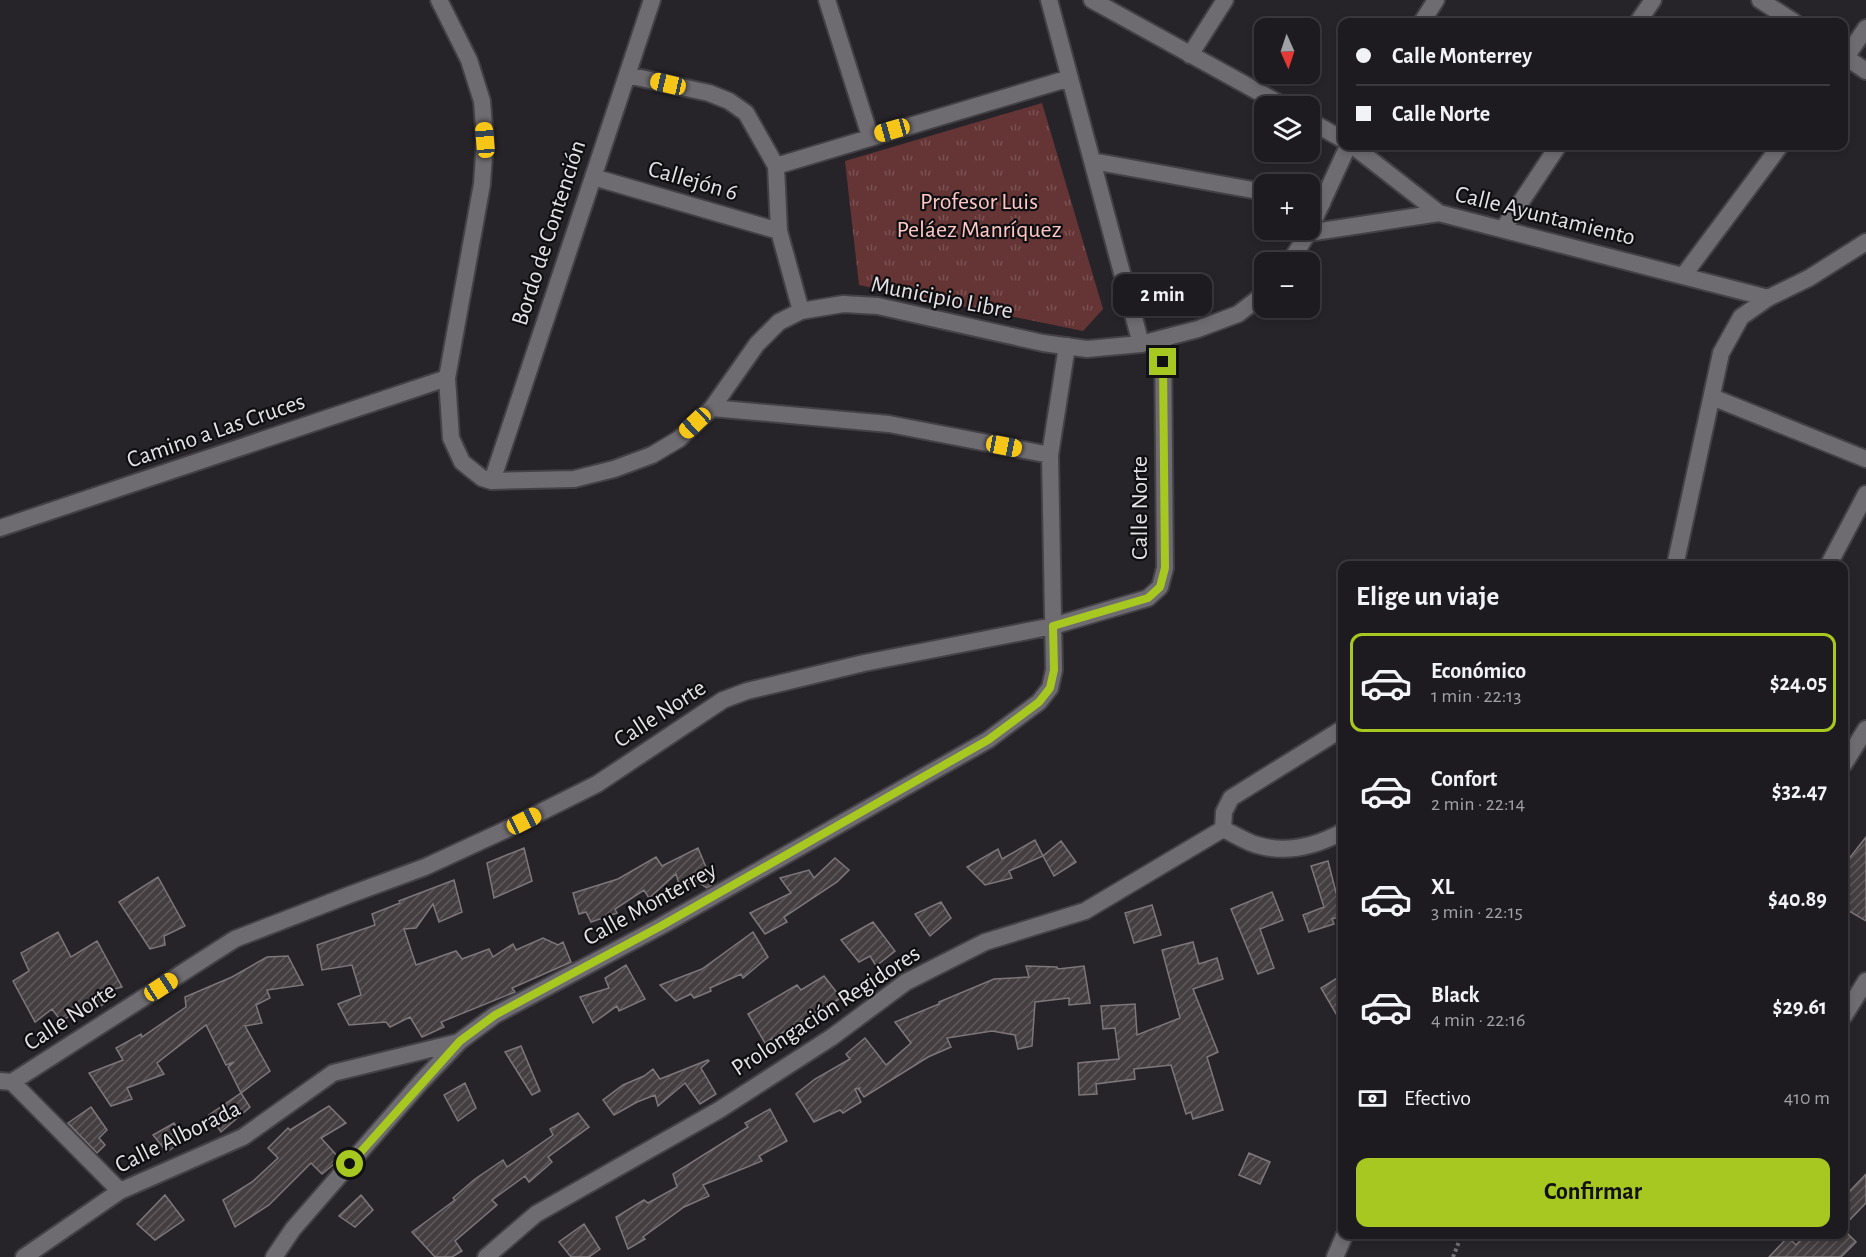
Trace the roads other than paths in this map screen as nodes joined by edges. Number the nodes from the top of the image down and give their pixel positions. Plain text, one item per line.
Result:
1 (439, 0) edge
2 (652, 0) edge
3 (827, 0) edge
4 (1048, 0) edge
5 (1092, 0) edge
6 (1225, 0) edge
7 (1436, 0) edge
8 (1653, 0) edge
9 (1760, 0) edge
10 (1425, 18) edge
11 (1641, 18) edge
12 (1788, 18) edge
13 (1866, 28) edge
14 (1848, 53) edge
15 (1190, 54) junction
16 (1848, 60) edge
17 (1866, 71) edge
18 (627, 75) junction
19 (1070, 78) junction
20 (1266, 96) edge
21 (1320, 127) edge
22 (870, 136) junction
23 (1338, 137) edge
24 (1348, 150) edge
25 (1356, 150) edge
26 (1554, 150) edge
27 (1777, 150) edge
28 (1092, 161) junction
29 (776, 166) junction
30 (593, 177) junction
31 (1254, 190) edge
32 (1320, 196) edge
33 (1438, 213) junction
34 (1503, 229) junction
35 (779, 231) junction
36 (1320, 231) edge
37 (1866, 242) edge
38 (1683, 276) junction
39 (1768, 298) junction
40 (1254, 302) edge
41 (801, 311) junction
42 (1162, 339) junction
43 (1141, 345) junction
44 (1067, 346) junction
45 (447, 378) junction
46 (1712, 397) junction
47 (712, 408) junction
48 (1050, 454) junction
49 (1866, 459) edge
50 (492, 481) junction
51 (1866, 494) edge
52 (0, 528) edge
53 (1676, 561) edge
54 (1831, 561) edge
55 (1053, 626) junction
56 (1866, 729) edge
57 (1338, 731) edge
58 (1848, 758) edge
59 (1223, 829) junction
60 (1338, 834) edge
61 (1866, 981) edge
62 (1848, 1010) edge
63 (460, 1041) junction
64 (6, 1082) edge
65 (120, 1191) junction
66 (1343, 1239) edge
67 (24, 1257) edge
68 (274, 1257) edge
69 (486, 1257) edge
70 (1335, 1257) edge

1 - 45 street
2 - 18 street, Bordo de Contención
3 - 22 street
4 - 19 street
5 - 15 street
6 - 15 street
7 - 10 street
8 - 11 street
9 - 12 street
13 - 14 street
15 - 20 street
16 - 17 street
18 - 29 street
18 - 30 street, Bordo de Contención
19 - 22 street
19 - 28 street
21 - 23 street
22 - 29 street
24 - 32 street
25 - 33 street
26 - 34 street
27 - 38 street
28 - 31 street
28 - 43 street
29 - 35 street
30 - 35 street, Callejón 6
30 - 50 street, Bordo de Contención
33 - 34 street, Calle Ayuntamiento
33 - 36 street, Calle Ayuntamiento
34 - 38 street, Calle Ayuntamiento
35 - 41 street
37 - 39 street
38 - 39 street, Calle Ayuntamiento
39 - 46 street
40 - 42 street, Municipio Libre
41 - 44 street, Municipio Libre
41 - 47 street, Municipio Libre
42 - 43 street, Municipio Libre
42 - 55 street, Calle Norte
43 - 44 street, Municipio Libre
44 - 48 street, Calle Monterrey
45 - 50 street
45 - 52 street, Camino a Las Cruces
46 - 49 street
46 - 53 street
47 - 48 street
47 - 50 street, Municipio Libre
48 - 55 street, Calle Monterrey
51 - 54 street
55 - 63 street, Calle Monterrey
55 - 64 street, Calle Norte
56 - 58 street
57 - 59 street
59 - 60 street
59 - 69 street, Prolongación Regidores
61 - 62 street
63 - 65 street, Calle Alborada
63 - 68 street, Calle Monterrey
64 - 65 street
65 - 67 street, Calle Alborada
66 - 70 street

